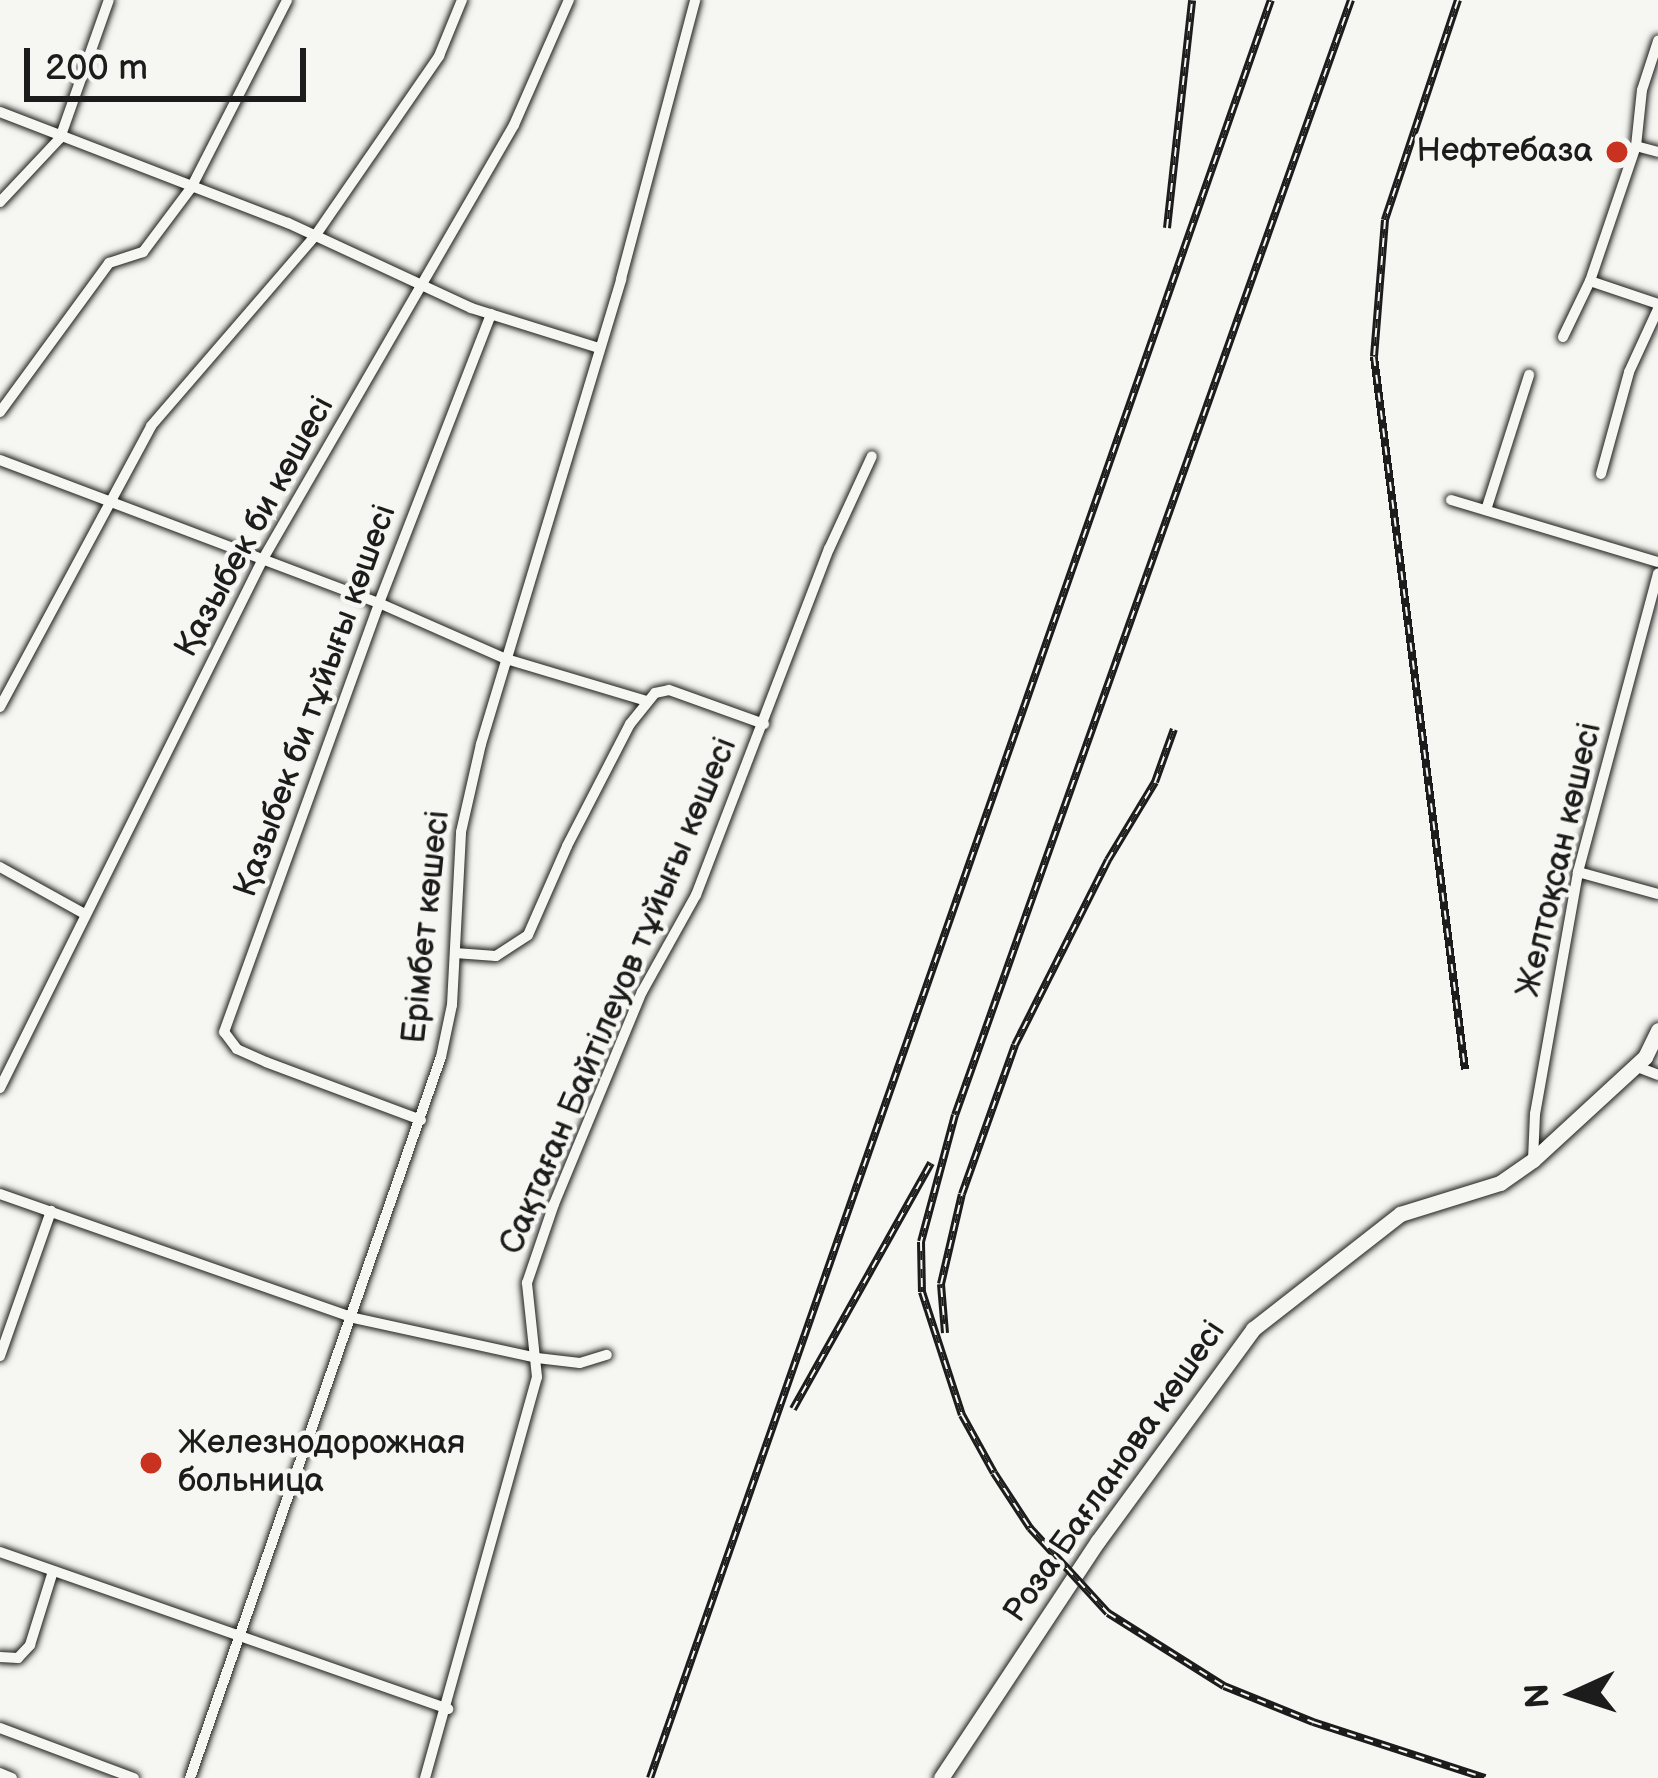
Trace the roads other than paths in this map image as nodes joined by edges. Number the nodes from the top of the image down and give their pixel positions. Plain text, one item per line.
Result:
1 (109, 0) edge
2 (287, 0) edge
3 (462, 0) edge
4 (569, 0) edge
5 (695, 0) edge
6 (1658, 41) edge
7 (0, 112) edge
8 (60, 138) junction
9 (1636, 146) junction
10 (1658, 152) edge
11 (191, 188) junction
12 (0, 202) edge
13 (315, 236) junction
14 (1590, 281) junction
15 (422, 287) junction
16 (1658, 306) edge
17 (491, 314) junction
18 (1563, 337) dead end
19 (599, 348) junction
20 (1529, 375) dead end
21 (0, 412) edge
22 (872, 456) dead end
23 (0, 460) edge
24 (1601, 474) dead end
25 (1451, 500) dead end
26 (112, 503) junction
27 (1486, 510) junction
28 (263, 559) junction
29 (1658, 562) edge
30 (1658, 574) edge
31 (379, 603) junction
32 (506, 659) junction
33 (647, 700) junction
34 (0, 707) edge
35 (764, 724) junction
36 (0, 867) edge
37 (1578, 872) junction
38 (1658, 894) edge
39 (83, 913) junction
40 (455, 953) junction
41 (1658, 1030) edge
42 (1635, 1066) junction
43 (1658, 1075) edge
44 (0, 1088) edge
45 (421, 1120) junction
46 (1533, 1160) junction
47 (0, 1194) edge
48 (51, 1211) junction
49 (354, 1318) junction
50 (607, 1355) dead end
51 (0, 1356) edge
52 (538, 1358) junction
53 (0, 1552) edge
54 (53, 1570) junction
55 (241, 1636) junction
56 (0, 1657) edge
57 (448, 1709) junction
58 (0, 1728) edge
59 (0, 1773) edge
60 (12, 1778) edge
61 (134, 1778) edge
62 (190, 1778) edge
63 (425, 1778) edge
64 (941, 1778) edge

1 - 8 street
2 - 11 street
3 - 13 street
4 - 15 street, Қазыбек би көшесі
5 - 19 street, Ерімбет көшесі
6 - 9 street
7 - 8 street
8 - 11 street
8 - 12 street
9 - 10 street
9 - 14 street
11 - 13 street
11 - 21 street
13 - 15 street
13 - 26 street
14 - 16 street
14 - 18 street
15 - 17 street
15 - 28 street, Қазыбек би көшесі
16 - 24 street
17 - 19 street
17 - 31 street, Қазыбек би тұйығы көшесі
19 - 32 street, Ерімбет көшесі
20 - 27 street
22 - 35 street, Сақтаған Байтілеуов тұйығы көшесі
23 - 26 street
25 - 27 street
26 - 28 street
26 - 34 street
27 - 29 street
28 - 31 street
28 - 39 street, Қазыбек би көшесі
30 - 37 street, Желтоқсан көшесі
31 - 32 street
31 - 45 street, Қазыбек би тұйығы көшесі
32 - 33 street
32 - 40 street, Ерімбет көшесі
33 - 35 street
33 - 40 street
35 - 52 street, Сақтаған Байтілеуов тұйығы көшесі
36 - 39 street
37 - 38 street
37 - 46 street, Желтоқсан көшесі
39 - 44 street, Қазыбек би көшесі
40 - 45 street, Ерімбет көшесі
41 - 42 street, Роза Бағланова көшесі
42 - 43 street
42 - 46 street, Роза Бағланова көшесі
45 - 49 street, Ерімбет көшесі
46 - 64 street, Роза Бағланова көшесі
47 - 48 street
48 - 49 street
48 - 51 street
49 - 52 street
49 - 55 street, Ерімбет көшесі
50 - 52 street
52 - 57 street, Сақтаған Байтілеуов тұйығы көшесі
53 - 54 street
54 - 55 street
54 - 56 street
55 - 57 street
55 - 62 street, Ерімбет көшесі
57 - 63 street, Сақтаған Байтілеуов тұйығы көшесі
58 - 61 street
59 - 60 street

